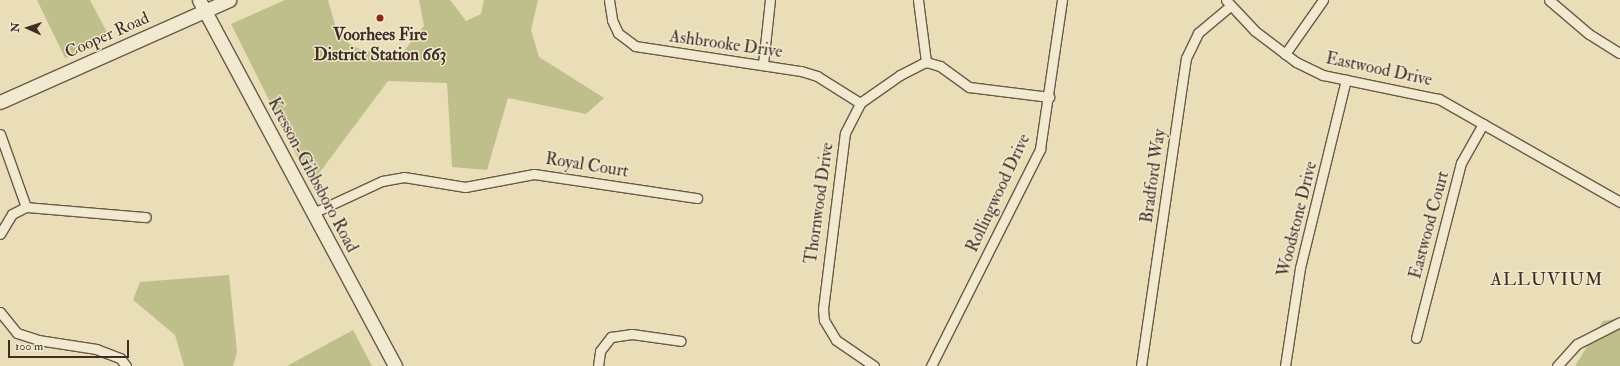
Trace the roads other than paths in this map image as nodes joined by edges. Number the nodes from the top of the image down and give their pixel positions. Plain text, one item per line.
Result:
1 (229, 0) edge
2 (609, 0) edge
3 (770, 0) edge
4 (918, 0) edge
5 (1062, 0) edge
6 (1322, 0) edge
7 (1548, 0) edge
8 (1228, 3) edge
9 (202, 6) edge
10 (1620, 53) edge
11 (1285, 54) junction
12 (926, 62) junction
13 (762, 64) junction
14 (1346, 80) junction
15 (1049, 97) junction
16 (0, 102) edge
17 (860, 103) junction
18 (1483, 124) junction
19 (0, 134) edge
20 (697, 198) dead end
21 (1620, 202) edge
22 (26, 207) junction
23 (313, 214) junction
24 (146, 217) dead end
25 (0, 234) edge
26 (0, 312) edge
27 (1620, 322) edge
28 (1416, 338) dead end
29 (681, 341) dead end
30 (126, 366) edge
31 (395, 366) edge
32 (598, 366) edge
33 (874, 366) edge
34 (931, 366) edge
35 (1141, 366) edge
36 (1285, 366) edge
37 (1557, 366) edge

1 - 9 street, Cooper Road
2 - 13 street, Ashbrooke Drive
3 - 13 street
4 - 12 street
5 - 15 street, Rollingwood Drive
6 - 11 street
7 - 10 street
8 - 11 street, Eastwood Drive
8 - 35 street, Bradford Way
9 - 16 street, Cooper Road
9 - 23 street, Kresson-Gibbsboro Road
11 - 14 street, Eastwood Drive
12 - 15 street
12 - 17 street, Thornwood Drive
13 - 17 street, Ashbrooke Drive
14 - 18 street, Eastwood Drive
14 - 36 street, Woodstone Drive
15 - 34 street, Rollingwood Drive
17 - 33 street, Thornwood Drive
18 - 21 street, Eastwood Drive
18 - 28 street, Eastwood Court
19 - 22 street
20 - 23 street, Royal Court
22 - 24 street
22 - 25 street
23 - 31 street, Kresson-Gibbsboro Road
26 - 30 street
27 - 37 street
29 - 32 street

